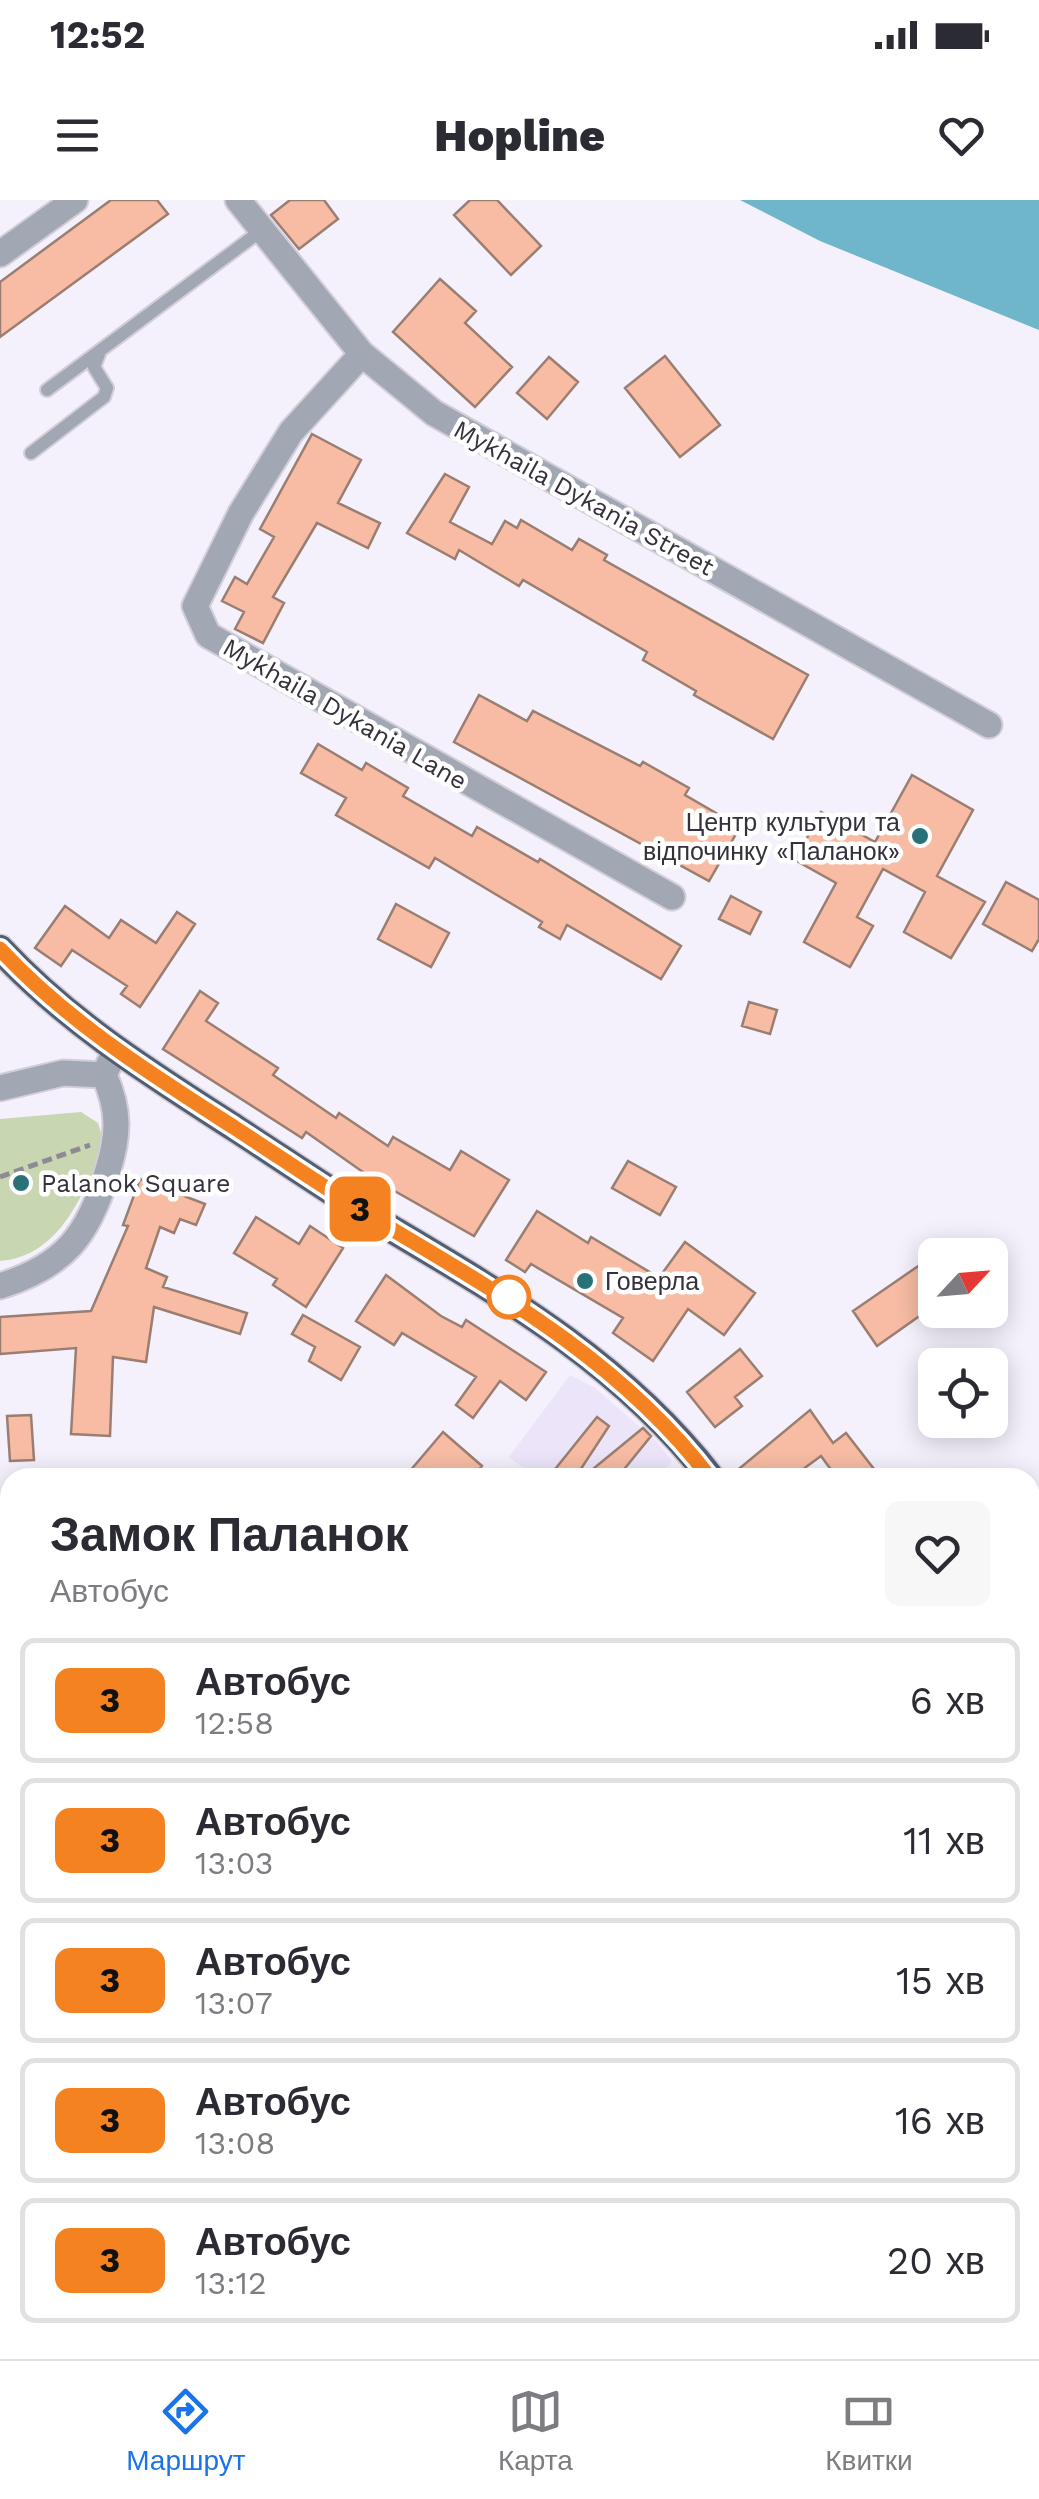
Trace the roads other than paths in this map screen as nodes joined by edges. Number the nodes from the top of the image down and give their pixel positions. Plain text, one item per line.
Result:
1 (75, 200) edge
2 (238, 200) edge
3 (262, 230) junction
4 (0, 254) edge
5 (99, 351) junction
6 (362, 354) junction
7 (47, 390) dead end
8 (31, 453) dead end
9 (989, 726) dead end
10 (672, 897) dead end
11 (0, 950) edge
12 (110, 1063) junction
13 (0, 1088) edge
14 (0, 1286) edge
15 (701, 1468) edge

1 - 4 street
2 - 3 street, Mykhaila Dykania Street
3 - 5 lane
3 - 6 street, Mykhaila Dykania Street
5 - 7 lane
5 - 8 lane
6 - 9 street, Mykhaila Dykania Street
6 - 10 street, Mykhaila Dykania Lane
11 - 12 highway
12 - 13 street
12 - 14 street
12 - 15 highway

